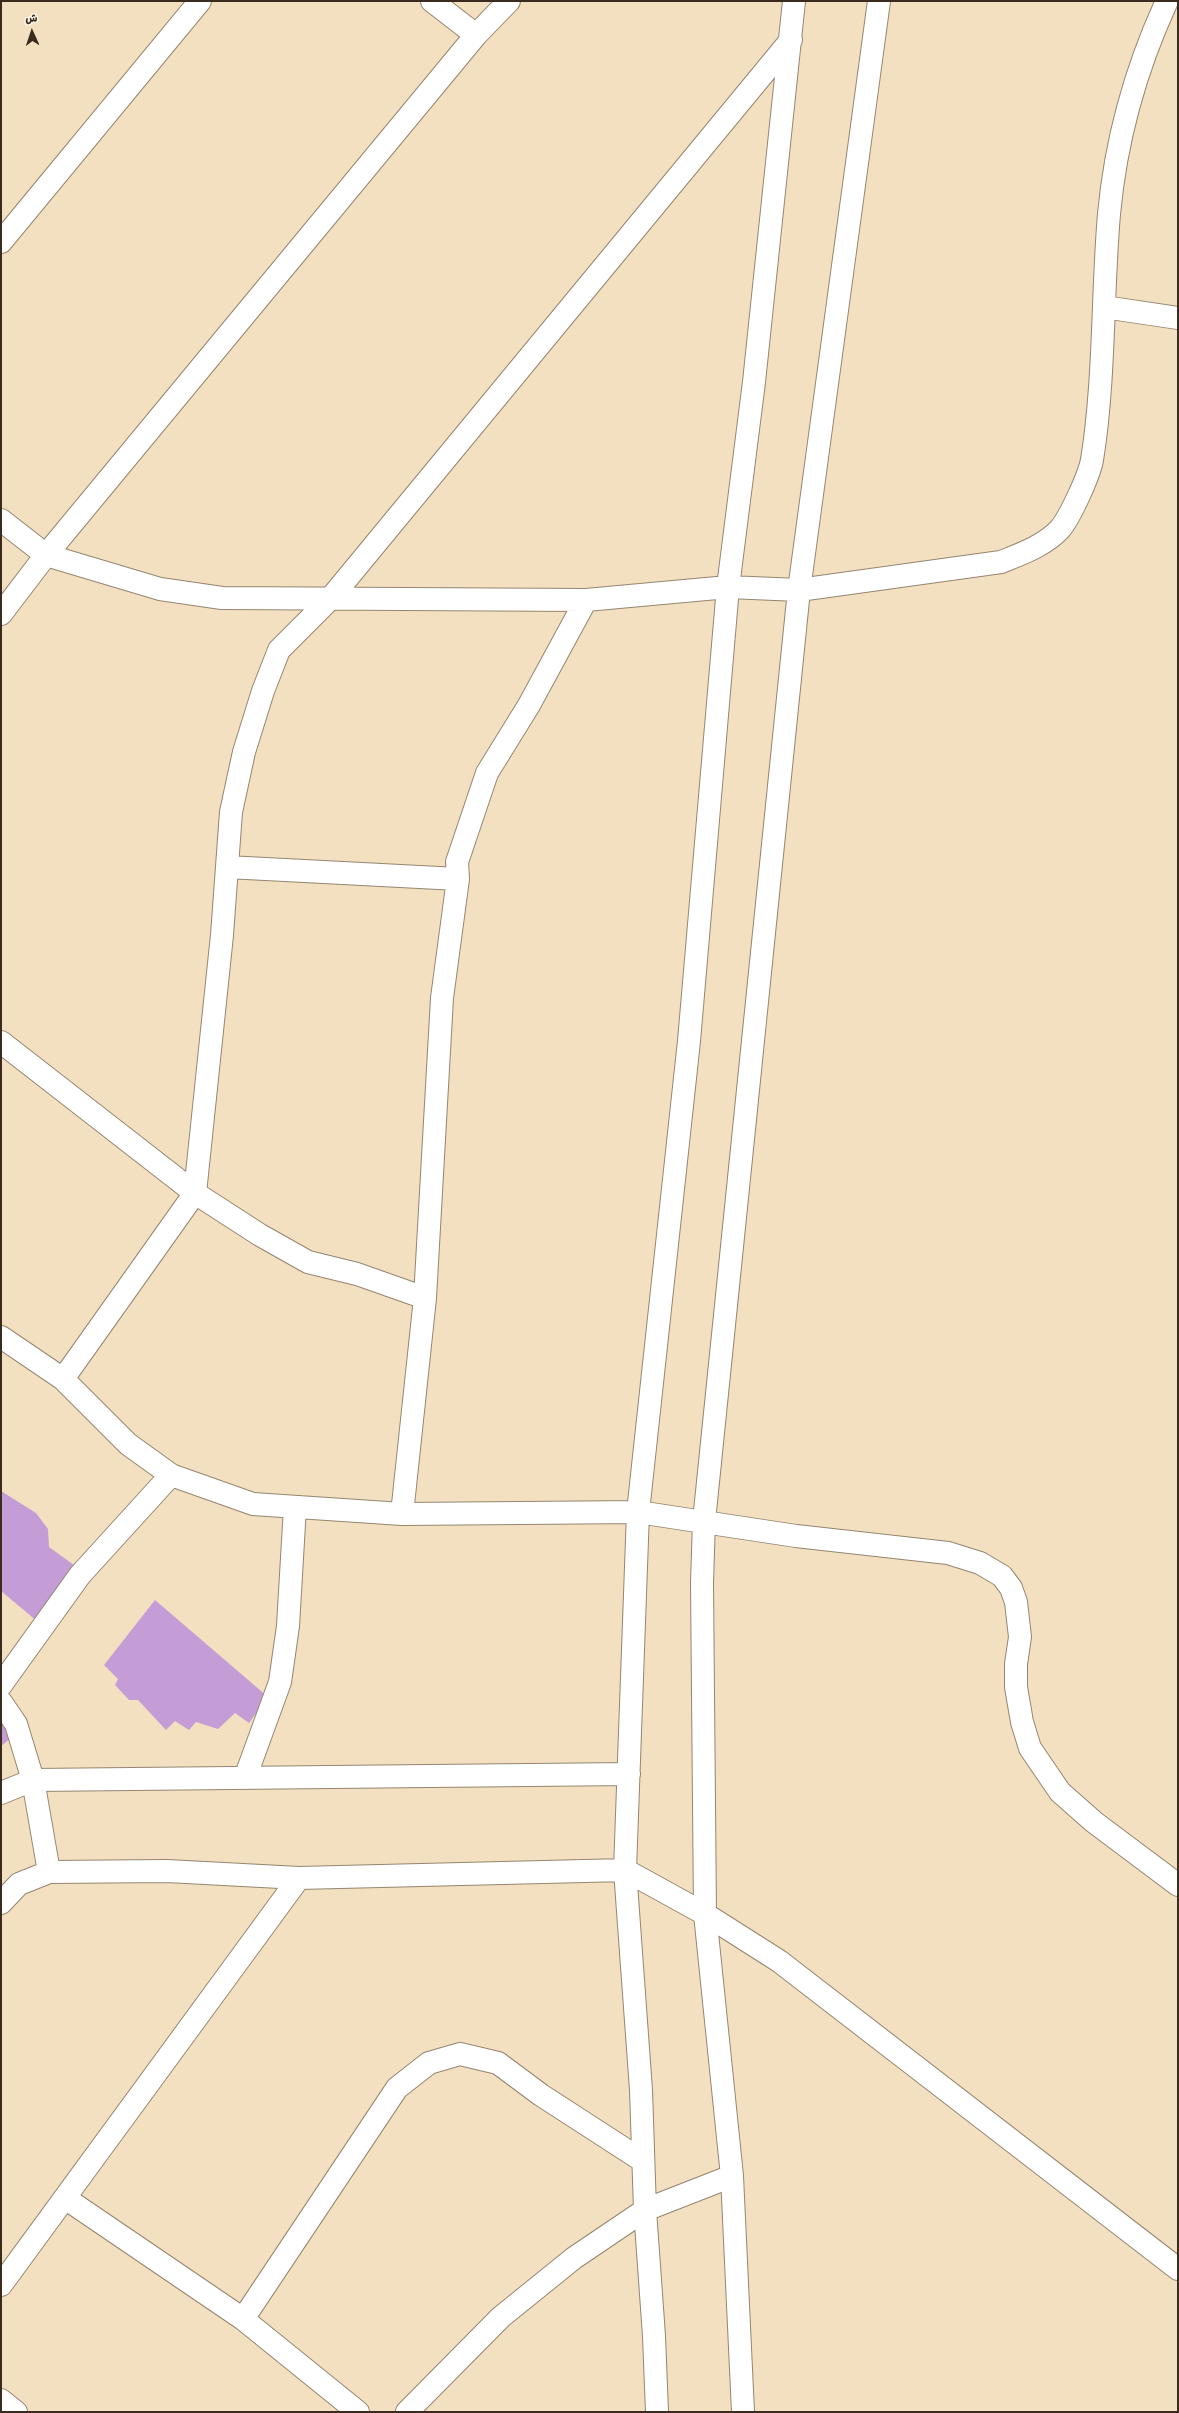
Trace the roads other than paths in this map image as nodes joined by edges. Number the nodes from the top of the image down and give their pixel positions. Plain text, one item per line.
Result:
1 (200, 1) edge
2 (432, 1) edge
3 (509, 1) edge
4 (794, 1) edge
5 (879, 1) edge
6 (1167, 1) edge
7 (476, 35) junction
8 (791, 40) junction
9 (1, 242) edge
10 (1104, 306) junction
11 (1178, 318) edge
12 (1, 520) edge
13 (46, 555) junction
14 (728, 587) junction
15 (799, 590) junction
16 (330, 599) junction
17 (586, 600) junction
18 (1, 614) edge
19 (227, 867) junction
20 (458, 879) junction
21 (1, 1042) edge
22 (195, 1193) junction
23 (425, 1298) junction
24 (1, 1338) edge
25 (64, 1379) junction
26 (171, 1475) junction
27 (295, 1507) junction
28 (638, 1512) junction
29 (402, 1514) junction
30 (704, 1521) junction
31 (1, 1685) edge
32 (1, 1702) edge
33 (630, 1774) junction
34 (246, 1778) junction
35 (33, 1780) junction
36 (1, 1793) edge
37 (625, 1870) junction
38 (49, 1872) junction
39 (299, 1878) junction
40 (1178, 1885) edge
41 (1, 1903) edge
42 (705, 1914) junction
43 (643, 2161) junction
44 (732, 2176) junction
45 (65, 2198) junction
46 (644, 2210) junction
47 (1178, 2268) edge
48 (1, 2285) edge
49 (243, 2319) junction
50 (1, 2400) edge
51 (16, 2412) edge
52 (358, 2412) edge
53 (407, 2412) edge
54 (657, 2412) edge
55 (743, 2412) edge

1 - 9 street
2 - 7 street
3 - 7 street
4 - 8 street
5 - 15 street
6 - 10 street
7 - 13 street
8 - 14 street
8 - 16 street
10 - 11 street
10 - 15 street
12 - 13 street
13 - 16 street
13 - 18 street
14 - 15 street
14 - 17 street
14 - 28 street
15 - 30 street
16 - 17 street
16 - 19 street
17 - 20 street
19 - 20 street
19 - 22 street
20 - 23 street
21 - 22 street
22 - 23 street
22 - 25 street
23 - 29 street
24 - 25 street
25 - 26 street
26 - 27 street
26 - 31 street
27 - 29 street
27 - 34 street
28 - 29 street
28 - 30 street
28 - 33 street
30 - 40 street
30 - 42 street
32 - 35 street
33 - 34 street
33 - 37 street
34 - 35 street
35 - 36 street
35 - 38 street
37 - 39 street
37 - 42 street
37 - 43 street
38 - 39 street
38 - 41 street
39 - 45 street
42 - 44 street
42 - 47 street
43 - 46 street
43 - 49 street
44 - 46 street
44 - 55 street
45 - 48 street
45 - 49 street
46 - 53 street
46 - 54 street
49 - 52 street
50 - 51 street

